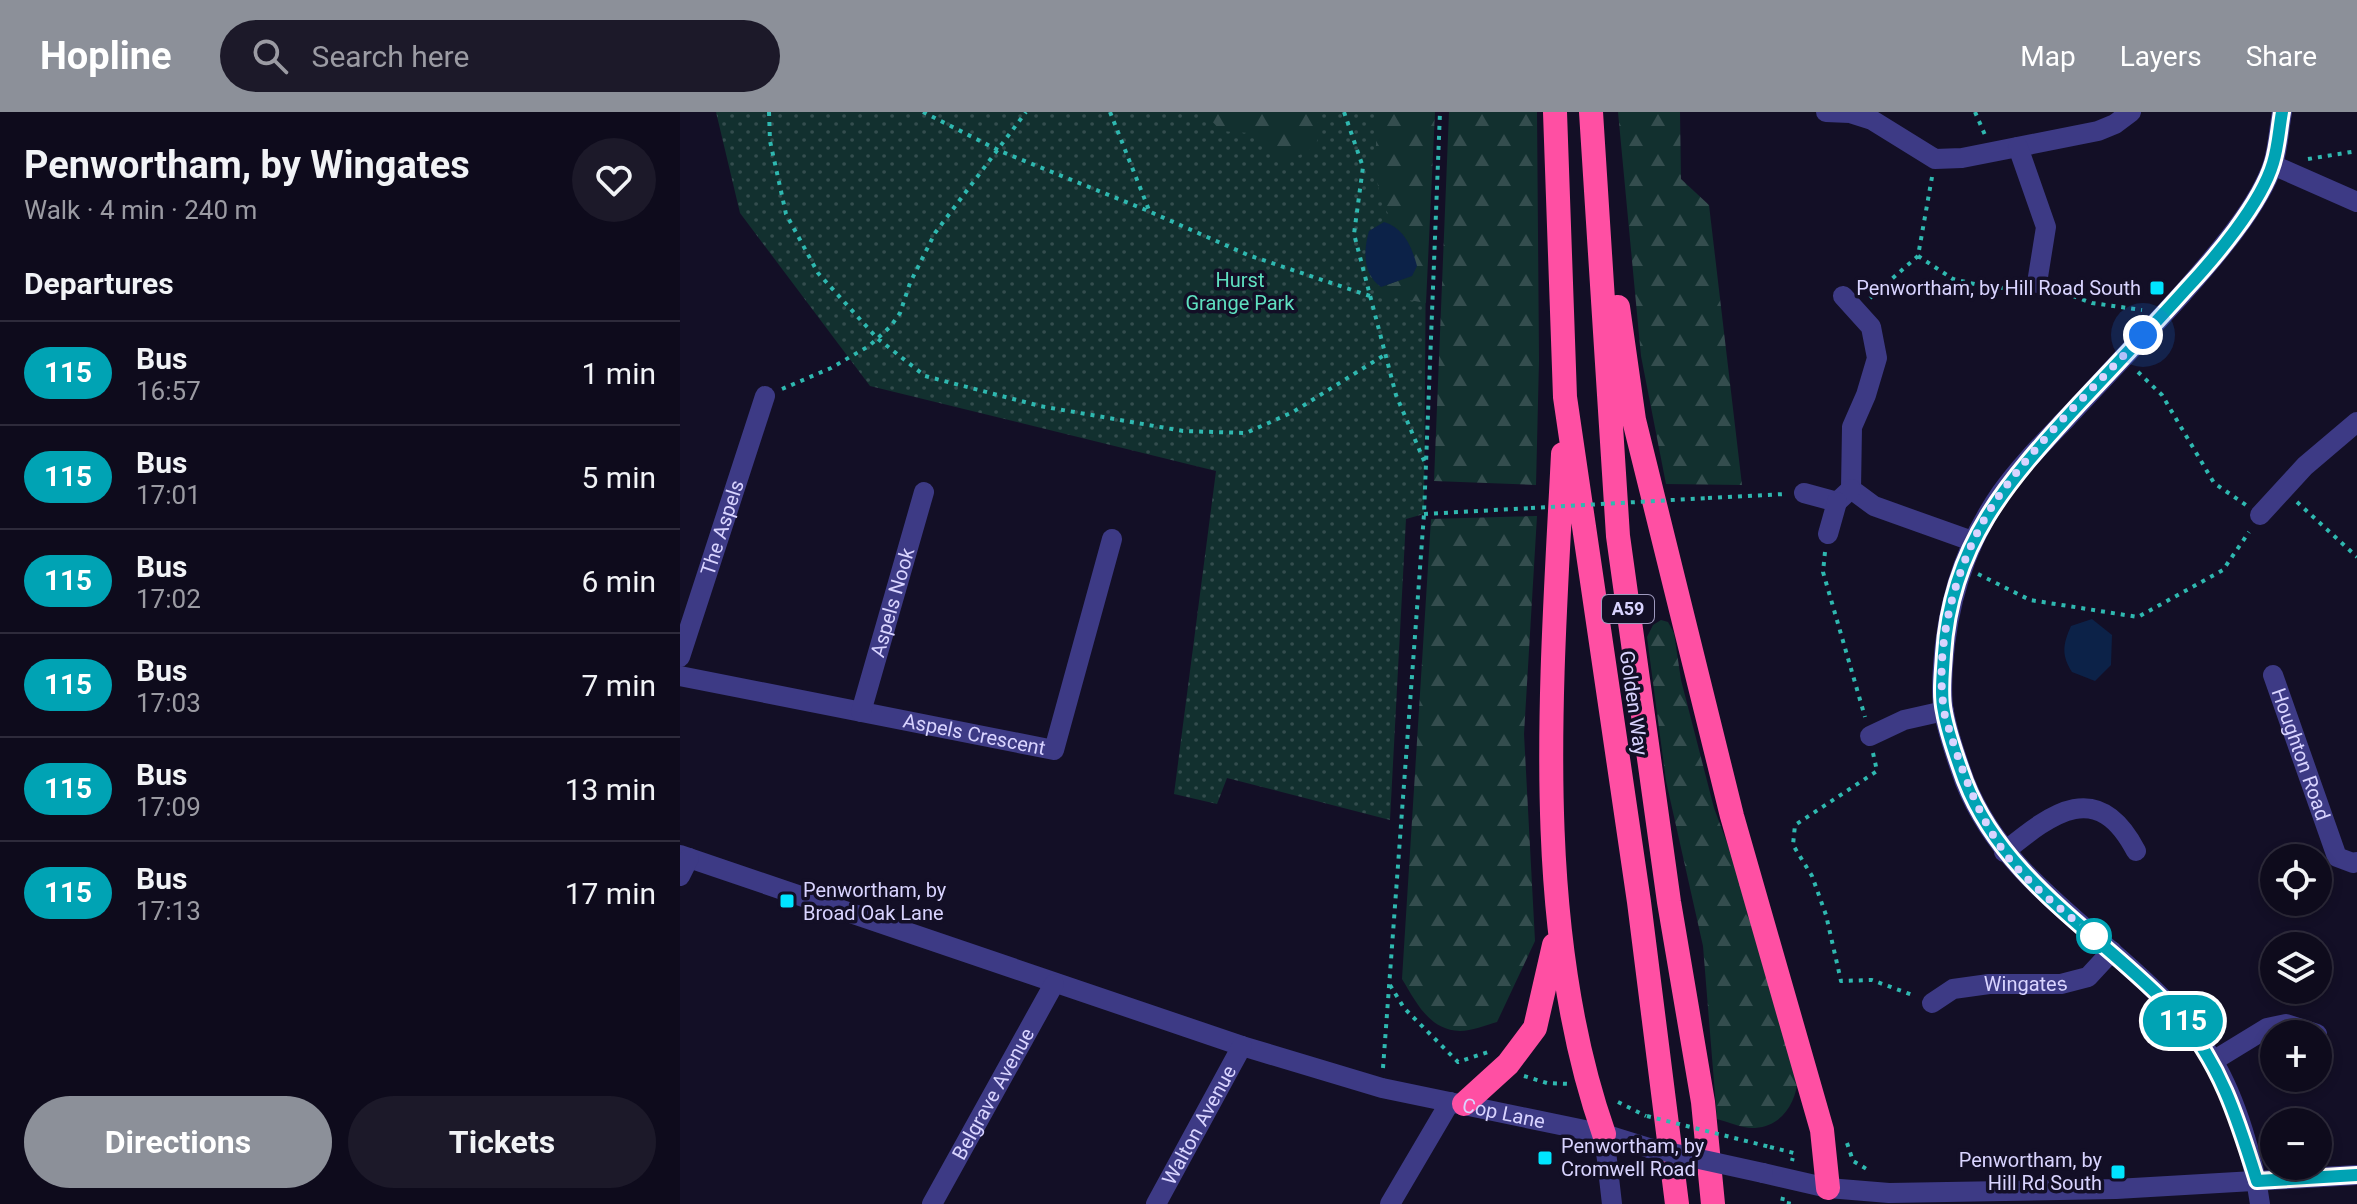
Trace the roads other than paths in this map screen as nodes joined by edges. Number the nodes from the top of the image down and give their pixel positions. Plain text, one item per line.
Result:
1 (1555, 112) edge
2 (1591, 112) edge
3 (1826, 112) edge
4 (2131, 112) edge
5 (2282, 112) edge
6 (1593, 143) junction
7 (2018, 147) junction
8 (2273, 165) junction
9 (2357, 202) edge
10 (2037, 283) road end
11 (1850, 303) road end
12 (765, 396) road end
13 (1565, 397) junction
14 (2357, 422) edge
15 (924, 492) dead end
16 (1804, 493) road end
17 (1844, 496) junction
18 (2260, 515) road end
19 (1828, 534) road end
20 (1112, 539) dead end
21 (1972, 541) junction
22 (680, 657) edge
23 (2273, 675) dead end
24 (680, 676) edge
25 (1944, 711) junction
26 (861, 712) junction
27 (1870, 736) road end
28 (2136, 851) dead end
29 (2004, 852) junction
30 (2357, 862) edge
31 (683, 863) edge
32 (1560, 920) junction
33 (2112, 951) junction
34 (1054, 984) junction
35 (1932, 1003) road end
36 (2260, 1032) edge
37 (1242, 1046) junction
38 (2213, 1061) junction
39 (1457, 1103) junction
40 (1604, 1134) junction
41 (2357, 1175) edge
42 (2257, 1181) junction
43 (1829, 1196) edge
44 (932, 1204) edge
45 (1156, 1204) edge
46 (1390, 1204) edge
47 (1612, 1204) edge
48 (1677, 1204) edge
49 (1713, 1204) edge
50 (2260, 1204) edge

1 - 13 highway, Golden Way / A59
2 - 6 highway, Golden Way / A59
3 - 7 street
4 - 7 street
5 - 8 street
6 - 43 highway
6 - 49 highway, Golden Way / A59
7 - 10 street
8 - 9 street
8 - 21 street
11 - 17 street
12 - 22 street, The Aspels
13 - 32 highway
13 - 48 highway, Golden Way / A59
14 - 18 street
15 - 26 street, Aspels Nook
16 - 17 street
17 - 19 street
17 - 21 street
20 - 26 street, Aspels Crescent
21 - 25 street
23 - 30 street, Houghton Road
24 - 26 street, Aspels Crescent
25 - 27 street
25 - 29 street
28 - 29 street
29 - 33 street
31 - 34 street, Cop Lane
32 - 39 highway
32 - 40 highway
33 - 35 street, Wingates
33 - 38 street
34 - 37 street, Cop Lane
34 - 44 street, Belgrave Avenue
36 - 38 street
37 - 39 street, Cop Lane
37 - 45 street, Walton Avenue
38 - 42 street
39 - 40 street, Cop Lane
39 - 46 street
40 - 43 street, Cop Lane, bridge
40 - 47 street
41 - 42 street, Cop Lane
42 - 43 street, Cop Lane
42 - 50 street

